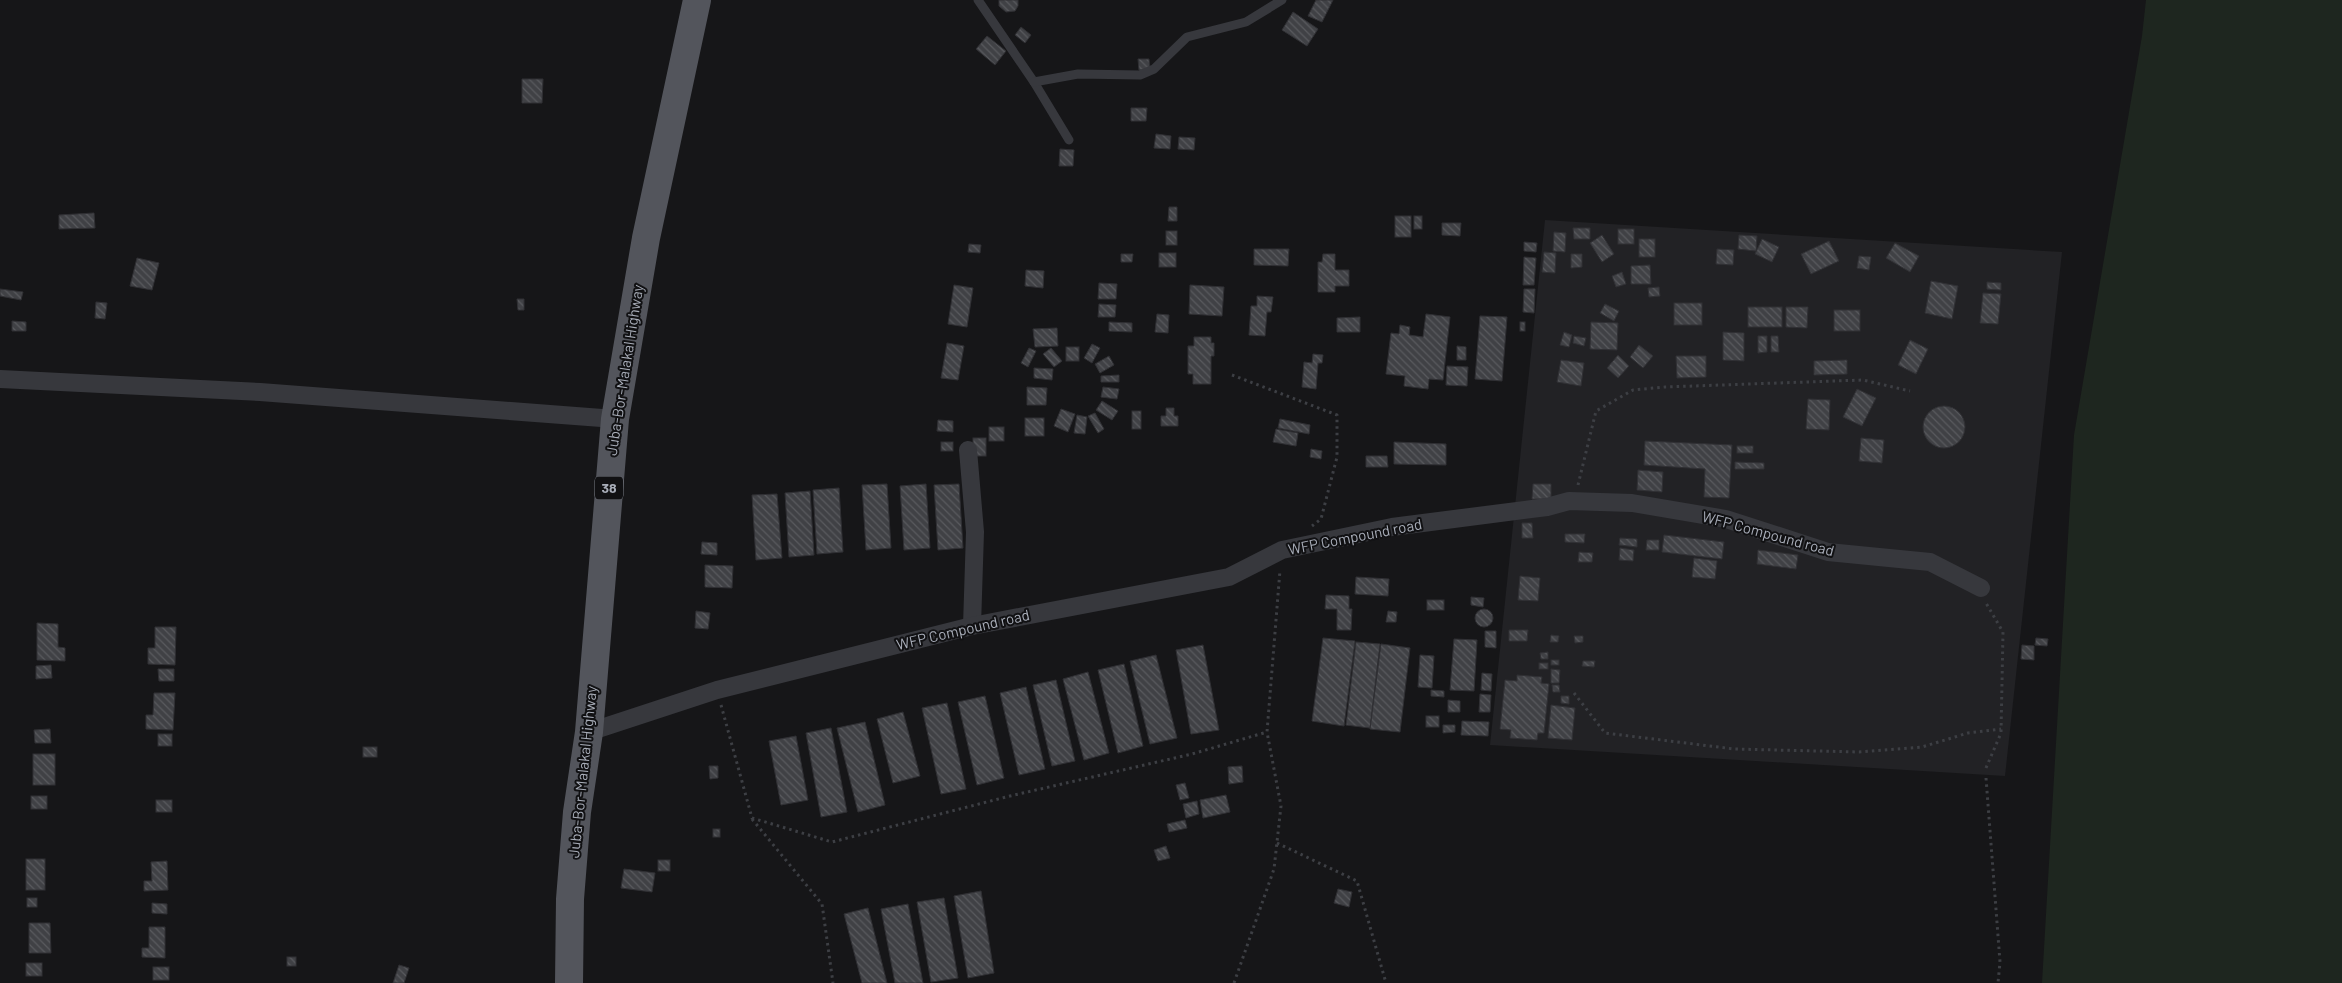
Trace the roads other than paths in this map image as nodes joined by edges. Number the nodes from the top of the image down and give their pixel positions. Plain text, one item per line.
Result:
1 (697, 0) edge
2 (978, 0) edge
3 (1282, 0) edge
4 (1034, 82) junction
5 (1069, 140) dead end
6 (0, 380) edge
7 (615, 420) junction
8 (968, 450) dead end
9 (1978, 586) road end
10 (972, 626) junction
11 (589, 732) junction
12 (569, 983) edge

1 - 7 main road, Juba-Bor-Malakal Highway / 38
2 - 4 lane
3 - 4 lane
4 - 5 lane
6 - 7 street
7 - 11 main road, Juba-Bor-Malakal Highway / 38
8 - 10 street
9 - 10 street, WFP Compound road
10 - 11 street, WFP Compound road
11 - 12 main road, Juba-Bor-Malakal Highway / 38

